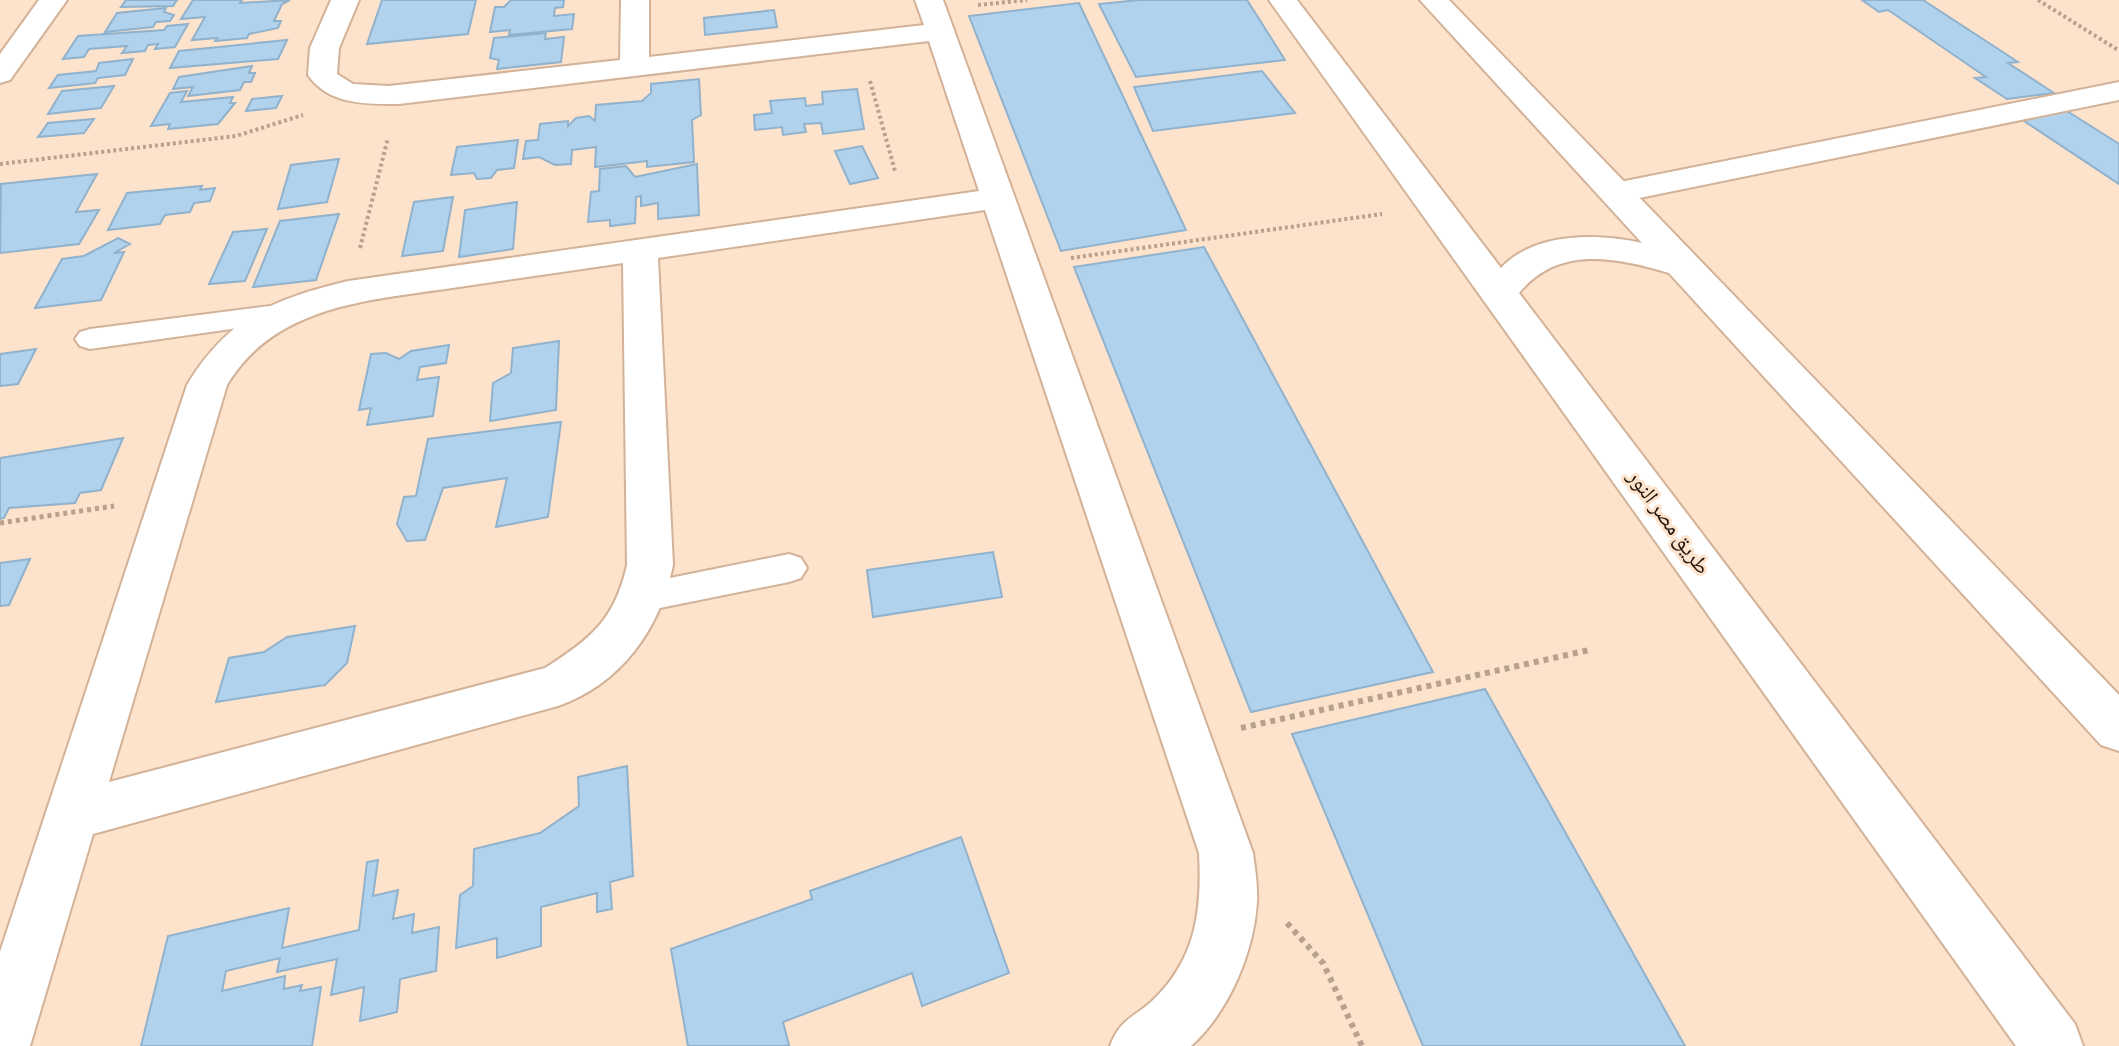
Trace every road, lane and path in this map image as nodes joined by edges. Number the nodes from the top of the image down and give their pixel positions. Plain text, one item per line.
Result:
1 (53, 0) edge
2 (345, 0) edge
3 (635, 0) edge
4 (1283, 0) edge
5 (1434, 0) edge
6 (2038, 0) edge
7 (935, 16) edge
8 (859, 41) junction
9 (2119, 50) edge
10 (635, 67) junction
11 (0, 74) edge
12 (339, 89) junction
13 (2119, 91) edge
14 (399, 95) junction
15 (0, 164) edge
16 (1615, 193) junction
17 (999, 198) junction
18 (1436, 207) junction
19 (906, 211) junction
20 (640, 250) junction
21 (1023, 264) junction
22 (1687, 267) junction
23 (348, 292) junction
24 (1500, 292) junction
25 (278, 314) junction
26 (90, 339) dead end
27 (170, 498) junction
28 (0, 523) edge
29 (789, 568) dead end
30 (645, 597) junction
31 (1589, 650) dead end
32 (2113, 715) edge
33 (1189, 740) junction
34 (71, 816) junction
35 (1229, 904) junction
36 (0, 1044) edge
37 (1140, 1046) edge
38 (1362, 1046) edge
39 (2053, 1046) edge

1 - 11 street
2 - 12 street
3 - 10 street
4 - 18 street, طريق مصر النور
5 - 16 street
6 - 9 path
7 - 8 street
7 - 17 street
8 - 10 street
8 - 19 path
10 - 14 street
12 - 14 street
12 - 15 path
13 - 16 street
14 - 23 path
16 - 22 street
17 - 19 street
17 - 21 street
18 - 21 path
18 - 24 street, طريق مصر النور
19 - 20 street
20 - 23 street
20 - 30 street
21 - 33 street
22 - 24 street
22 - 32 street
23 - 25 street
24 - 39 street, طريق مصر النور
25 - 26 lane
25 - 27 street
27 - 28 path
27 - 34 street
29 - 30 lane
30 - 34 street
31 - 33 path
33 - 35 street
34 - 36 street
35 - 37 street
35 - 38 path

